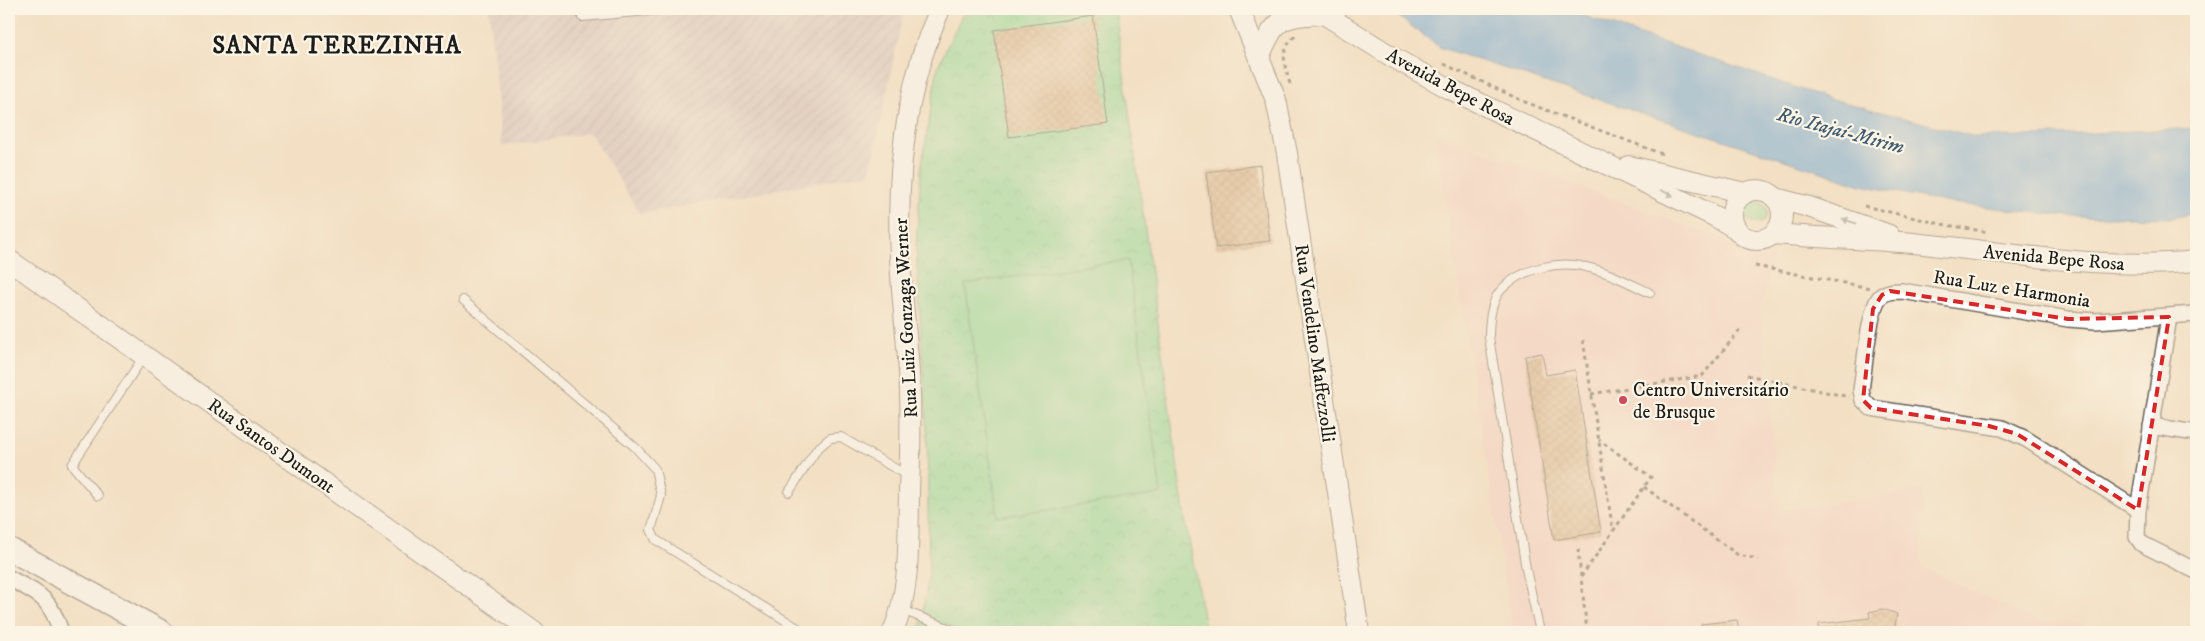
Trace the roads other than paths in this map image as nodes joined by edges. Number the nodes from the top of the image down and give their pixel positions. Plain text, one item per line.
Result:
1 (670, 9) edge
2 (940, 9) edge
3 (1239, 9) edge
4 (1319, 11) edge
5 (582, 17) dead end
6 (1259, 58) junction
7 (1591, 157) junction
8 (1744, 193) junction
9 (1775, 198) junction
10 (1736, 228) junction
11 (1774, 234) junction
12 (1912, 243) junction
13 (9, 260) edge
14 (2196, 261) edge
15 (1650, 293) dead end
16 (463, 300) dead end
17 (2196, 314) edge
18 (2169, 317) junction
19 (144, 356) junction
20 (2152, 426) junction
21 (2196, 433) edge
22 (910, 477) junction
23 (789, 492) dead end
24 (98, 496) dead end
25 (2138, 510) junction
26 (9, 549) edge
27 (2196, 571) edge
28 (9, 578) edge
29 (900, 609) junction
30 (61, 632) edge
31 (162, 632) edge
32 (534, 632) edge
33 (804, 632) edge
34 (893, 632) edge
35 (958, 632) edge
36 (1359, 632) edge
37 (1540, 632) edge

1 - 5 lane
2 - 22 main road, Rua Luiz Gonzaga Werner
3 - 6 main road, Rua Vendelino Maffezzolli
4 - 6 main road
4 - 7 main road, Avenida Bepe Rosa
6 - 36 main road, Rua Vendelino Maffezzolli
7 - 8 main road, Avenida Bepe Rosa
7 -> 10 main road, Avenida Bepe Rosa
8 - 9 main road
8 - 10 main road
9 - 11 main road
12 -> 9 main road, Avenida Bepe Rosa
10 - 11 main road
11 - 12 main road, Avenida Bepe Rosa
12 - 14 main road, Avenida Bepe Rosa
13 - 19 main road, Rua Santos Dumont
15 - 37 lane
16 - 33 lane
17 - 18 street, Rua Luz e Harmonia
18 - 20 street
18 - 25 street, Rua Luz e Harmonia
19 - 24 lane
19 - 32 main road, Rua Santos Dumont
20 - 21 street
20 - 25 street
22 - 23 lane
22 - 29 main road, Rua Luiz Gonzaga Werner
25 - 27 street
26 - 31 main road
28 - 30 street
29 - 34 main road, Rua Luiz Gonzaga Werner
29 - 35 lane

